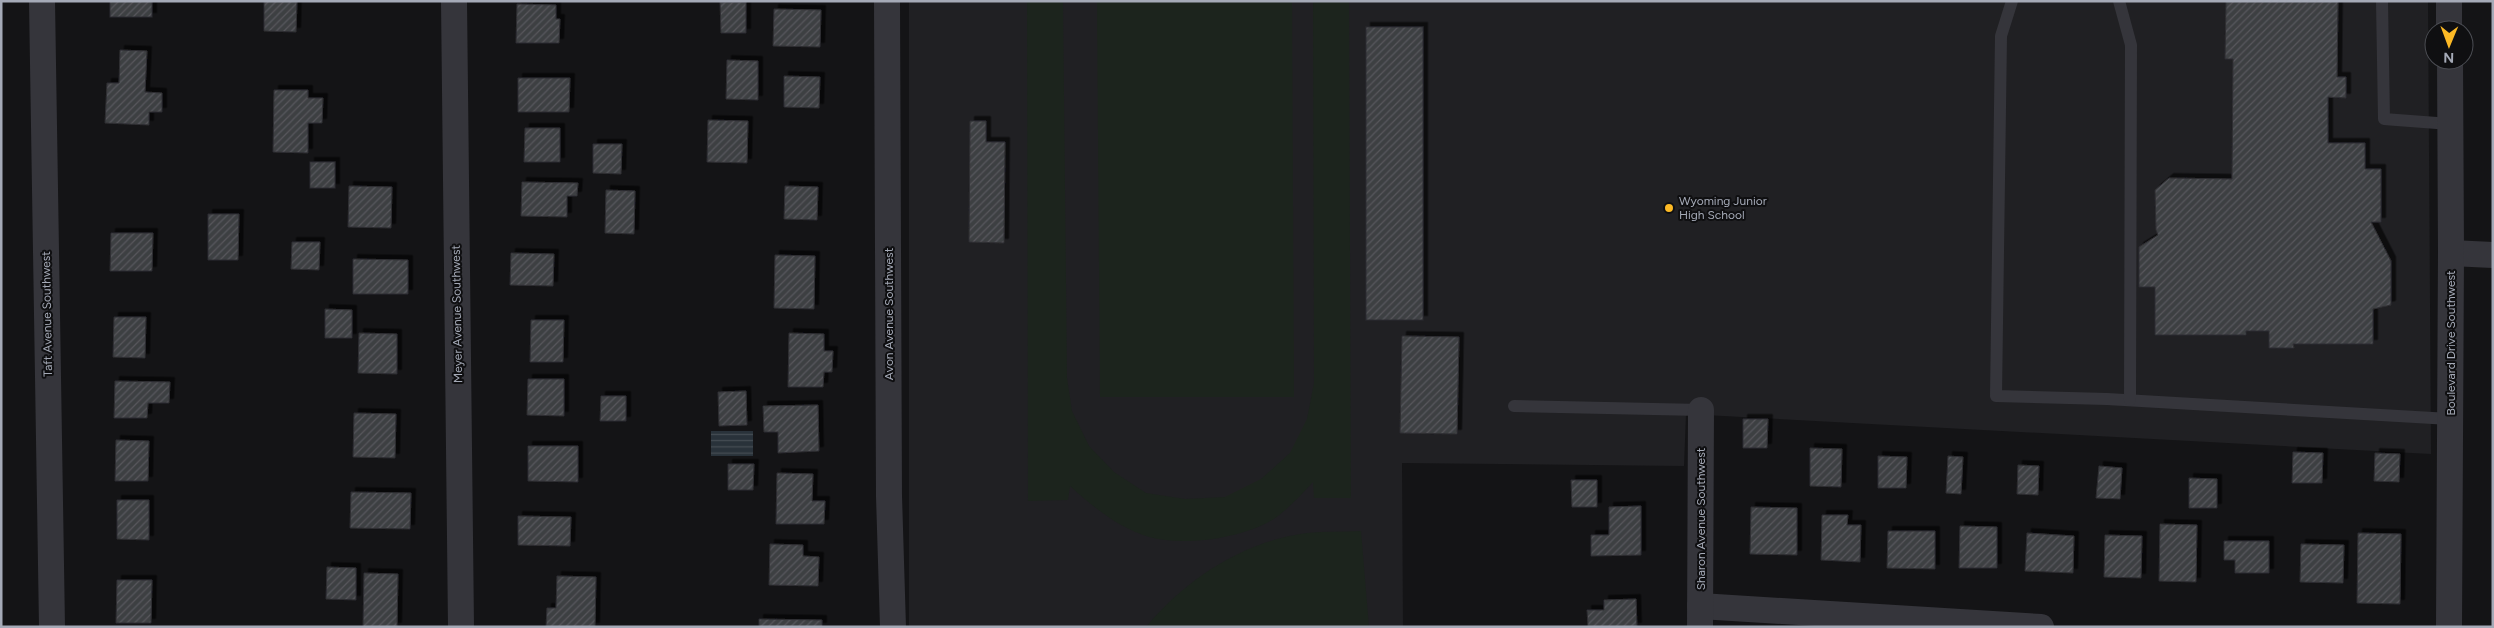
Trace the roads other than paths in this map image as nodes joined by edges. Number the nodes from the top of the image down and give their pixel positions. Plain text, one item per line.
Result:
1 (42, 1) edge
2 (454, 1) edge
3 (887, 1) edge
4 (2012, 1) edge
5 (2120, 1) edge
6 (2382, 1) edge
7 (2449, 1) edge
8 (2449, 20) edge
9 (2450, 70) edge
10 (2450, 124) junction
11 (2452, 253) junction
12 (2493, 255) edge
13 (2130, 400) junction
14 (1514, 406) dead end
15 (1701, 410) joint
16 (2450, 419) junction
17 (1700, 617) edge
18 (52, 627) edge
19 (461, 627) edge
20 (892, 627) edge
21 (2041, 627) edge
22 (2449, 627) edge

1 - 18 street, Taft Avenue Southwest
2 - 19 street, Meyer Avenue Southwest
3 - 20 street, Avon Avenue Southwest
4 - 13 lane
5 - 13 lane
6 - 10 lane
7 - 8 street
9 - 10 street, Boulevard Drive Southwest
10 - 11 street, Boulevard Drive Southwest
11 - 12 street
11 - 16 street, Boulevard Drive Southwest
13 - 16 lane
14 - 15 lane
15 - 17 street, Sharon Avenue Southwest
16 - 22 street, Boulevard Drive Southwest
17 - 21 street

